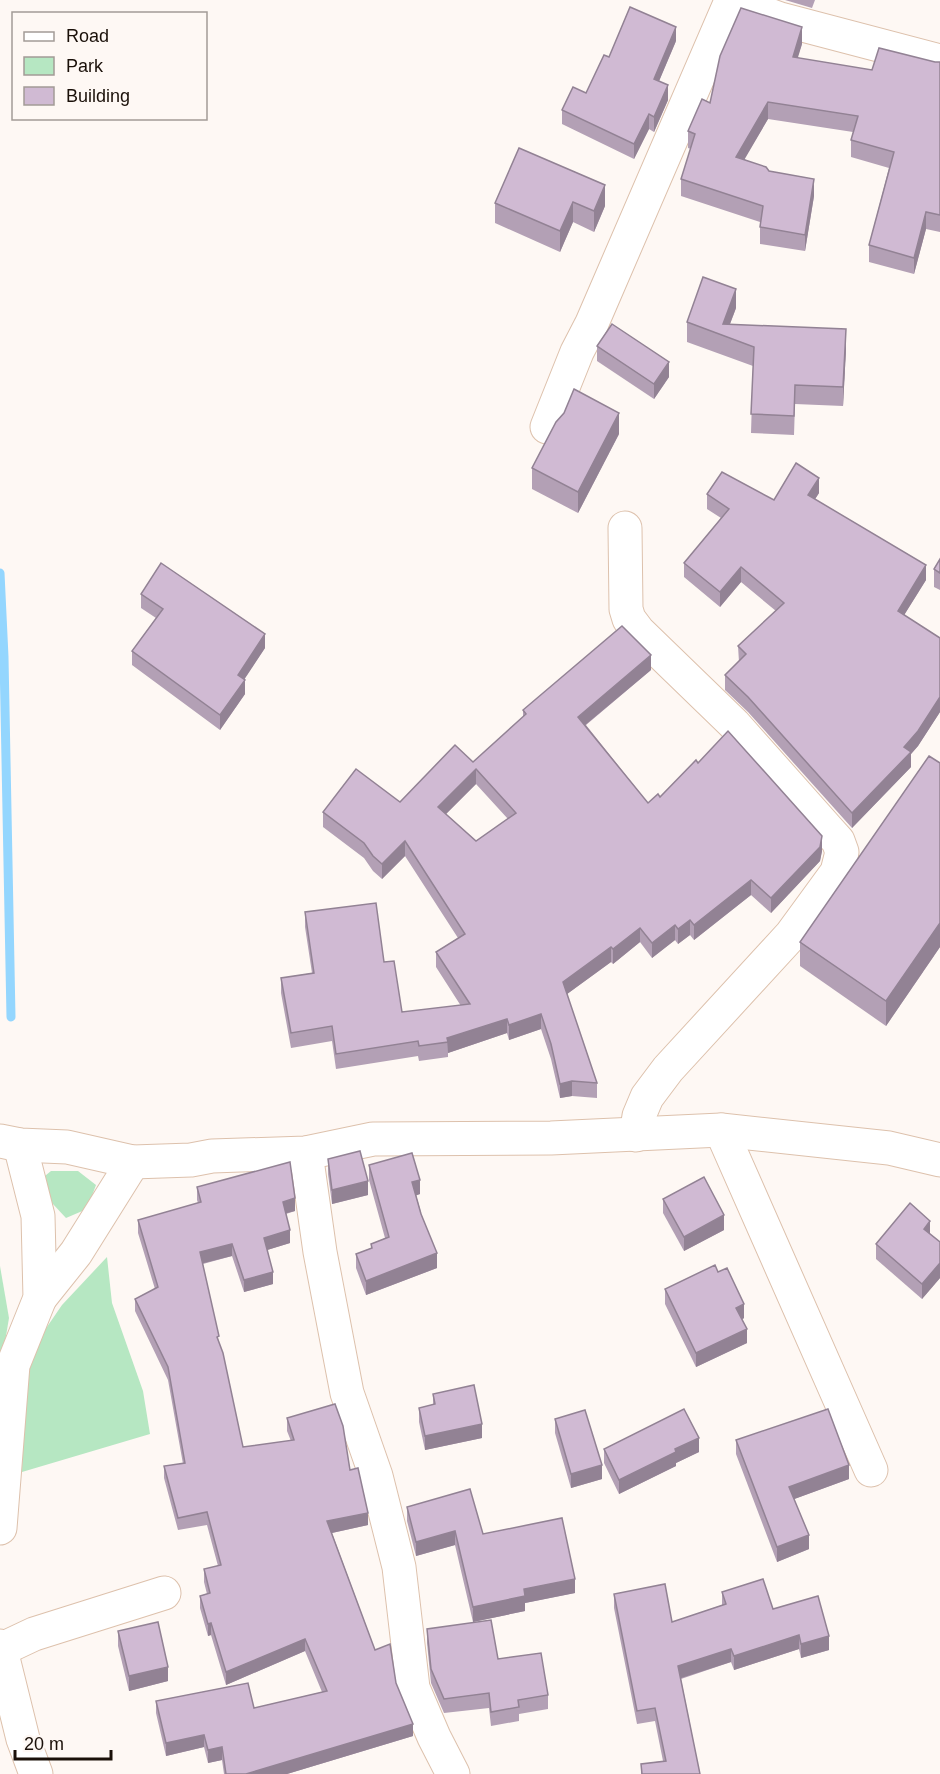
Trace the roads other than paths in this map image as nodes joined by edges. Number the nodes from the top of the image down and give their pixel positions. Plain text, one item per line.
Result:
1 (730, 1) edge
2 (940, 61) edge
3 (547, 427) dead end
4 (626, 528) dead end
5 (721, 1130) junction
6 (636, 1135) junction
7 (10, 1143) edge
8 (306, 1154) junction
9 (940, 1160) edge
10 (133, 1162) junction
11 (40, 1298) junction
12 (872, 1470) dead end
13 (0, 1528) edge
14 (164, 1593) dead end
15 (0, 1648) edge
16 (36, 1774) edge
17 (453, 1774) edge

1 - 2 street
1 - 3 street
4 - 6 street
5 - 6 street
5 - 9 street
5 - 12 street
6 - 8 street
7 - 10 street
7 - 11 street
8 - 10 street
8 - 17 street
10 - 11 street
11 - 13 street
14 - 15 street
15 - 16 street

